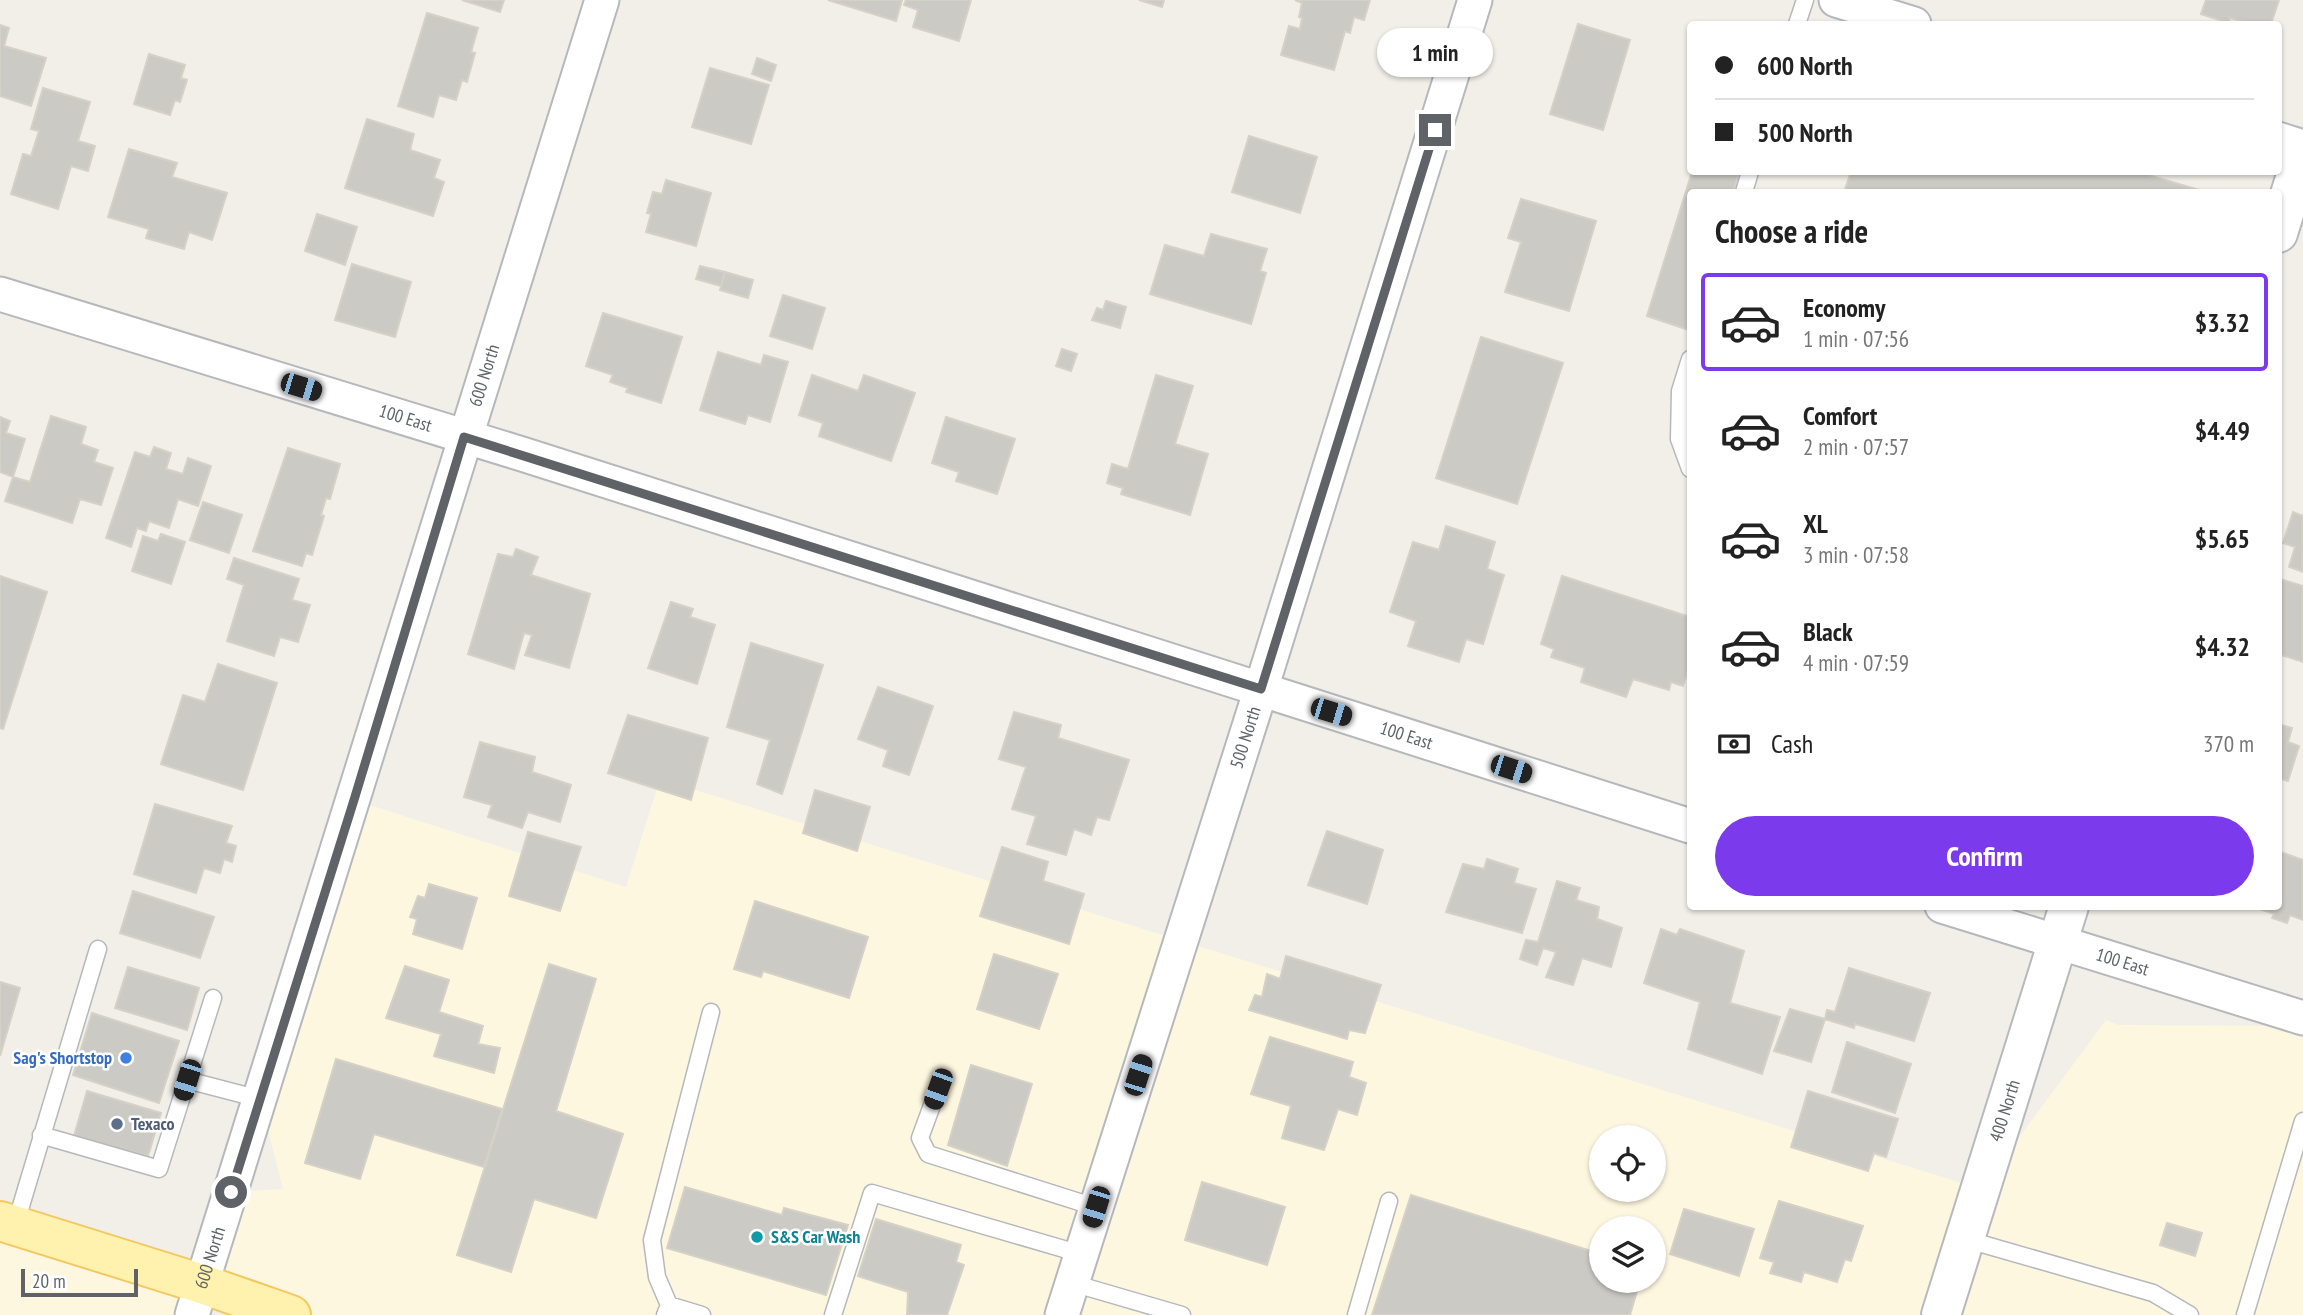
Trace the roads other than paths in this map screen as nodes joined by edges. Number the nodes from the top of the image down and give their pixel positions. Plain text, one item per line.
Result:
1 (602, 0) edge
2 (1475, 0) edge
3 (1805, 0) edge
4 (1836, 0) edge
5 (1798, 21) edge
6 (1904, 21) edge
7 (2282, 140) edge
8 (2303, 147) edge
9 (2303, 153) edge
10 (2282, 220) edge
11 (0, 294) edge
12 (1687, 369) edge
13 (464, 437) junction
14 (1687, 461) edge
15 (1261, 689) junction
16 (1687, 825) edge
17 (1954, 910) edge
18 (2067, 910) edge
19 (2057, 943) junction
20 (98, 949) dead end
21 (212, 998) dead end
22 (711, 1013) dead end
23 (2303, 1018) edge
24 (187, 1080) junction
25 (938, 1089) dead end
26 (260, 1099) junction
27 (2303, 1121) edge
28 (41, 1135) junction
29 (1389, 1201) dead end
30 (1096, 1207) junction
31 (7, 1224) edge
32 (1965, 1239) junction
33 (1076, 1269) junction
34 (197, 1300) edge
35 (667, 1310) edge
36 (291, 1315) edge
37 (702, 1315) edge
38 (833, 1315) edge
39 (1062, 1315) edge
40 (1182, 1315) edge
41 (1356, 1315) edge
42 (1941, 1315) edge
43 (2189, 1315) edge
44 (2245, 1315) edge

1 - 13 street, 600 North
2 - 15 street, 500 North
3 - 5 lane
4 - 6 street
7 - 8 street
9 - 10 main road
11 - 13 street, 100 East
12 - 14 lane
13 - 15 street, 100 East
13 - 26 street, 600 North
15 - 16 street, 100 East
15 - 30 street, 500 North
17 - 19 street, 100 East
18 - 19 main road, 400 North
19 - 23 street, 100 East
19 - 32 main road, 400 North
20 - 28 lane
21 - 24 lane
22 - 35 lane
24 - 26 lane
24 - 28 lane
25 - 30 lane
26 - 34 street, 600 North
27 - 44 lane
28 - 31 lane
29 - 41 lane
30 - 33 street, 500 North
31 - 34 main road
32 - 42 main road, 400 North
32 - 43 lane
33 - 38 lane
33 - 39 street, 500 North
33 - 40 lane
34 - 36 main road
35 - 37 lane

